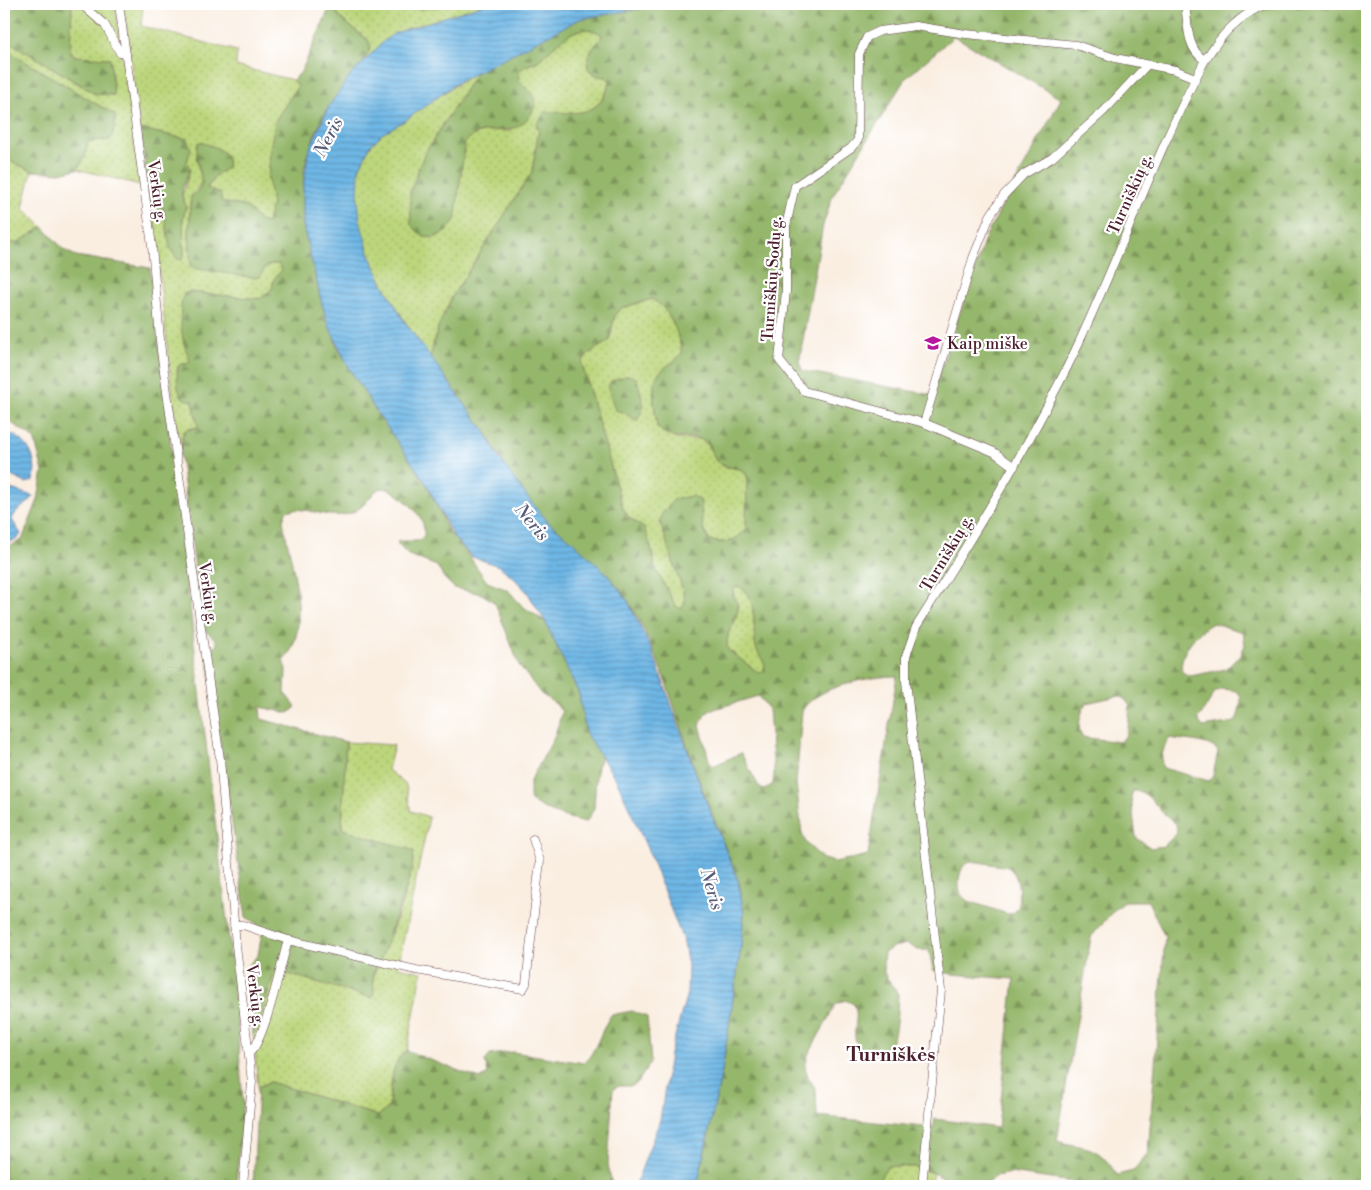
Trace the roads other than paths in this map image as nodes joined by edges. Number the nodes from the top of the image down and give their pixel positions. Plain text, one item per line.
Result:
1 (81, 4) edge
2 (119, 4) edge
3 (1185, 4) edge
4 (1266, 4) edge
5 (126, 54) junction
6 (1204, 60) junction
7 (1146, 66) junction
8 (1195, 78) junction
9 (924, 423) junction
10 (1014, 467) junction
11 (533, 839) dead end
12 (234, 924) junction
13 (288, 940) junction
14 (250, 1052) junction
15 (243, 1186) edge
16 (922, 1186) edge

1 - 5 street
2 - 5 street, Verkių g.
3 - 6 street
4 - 6 street, Turniškių g.
5 - 12 street, Verkių g.
6 - 8 street, Turniškių g.
7 - 8 street, Turniškių Sodų g.
7 - 9 street
7 - 9 street, Turniškių Sodų g.
8 - 10 street, Turniškių g.
9 - 10 street, Turniškių Sodų g.
10 - 16 street, Turniškių g.
11 - 13 street
12 - 13 street
12 - 14 street, Verkių g.
13 - 14 street
14 - 15 street, Verkių g.

